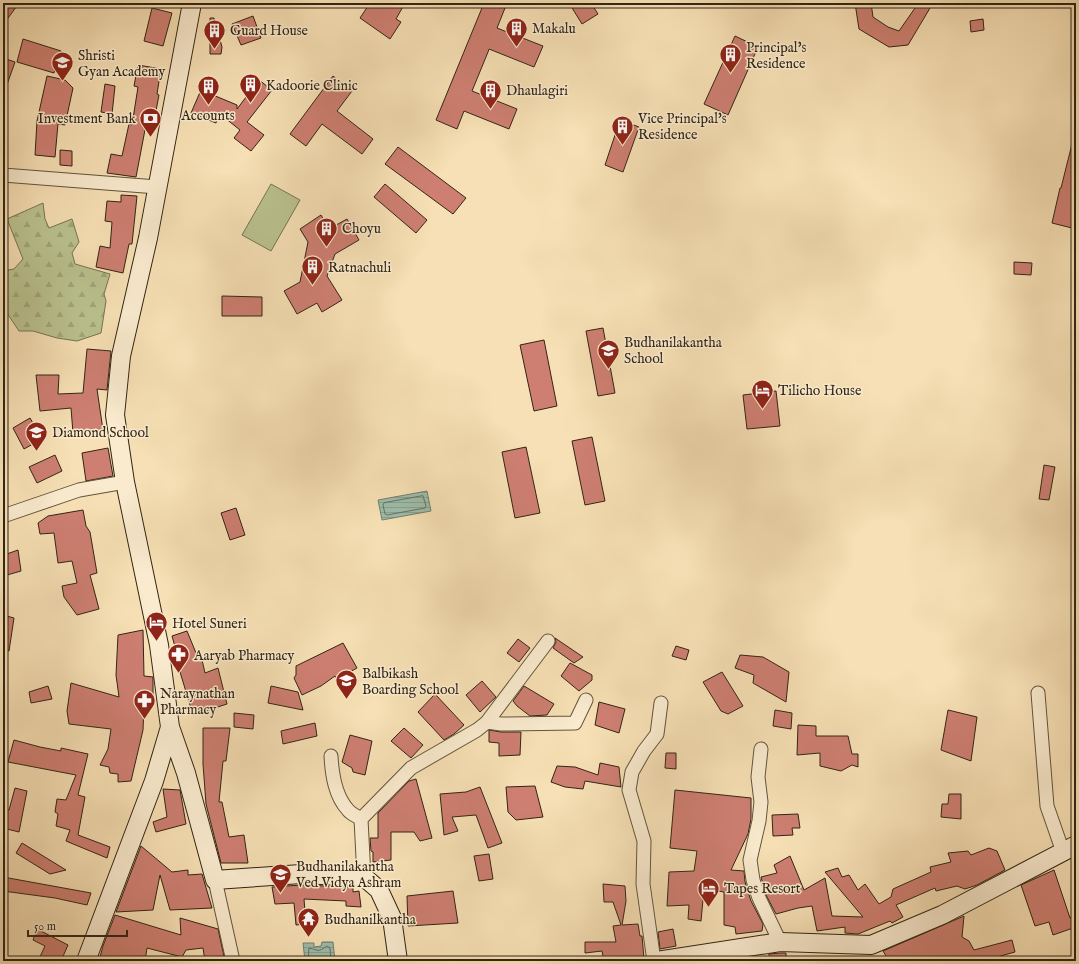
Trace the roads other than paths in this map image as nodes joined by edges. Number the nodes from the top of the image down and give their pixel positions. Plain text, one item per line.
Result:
1 (192, 3) edge
2 (3, 174) edge
3 (157, 187) junction
4 (125, 482) junction
5 (3, 516) edge
6 (548, 641) dead end
7 (1038, 693) dead end
8 (586, 700) dead end
9 (661, 703) dead end
10 (487, 722) junction
11 (170, 727) junction
12 (761, 749) dead end
13 (331, 756) dead end
14 (361, 819) junction
15 (1069, 848) edge
16 (364, 877) junction
17 (215, 880) junction
18 (780, 942) junction
19 (86, 961) edge
20 (233, 961) edge
21 (398, 961) edge
22 (654, 961) edge
23 (657, 961) edge

1 - 3 main road
2 - 3 street
3 - 4 main road
4 - 5 street
4 - 11 main road
6 - 10 street
7 - 15 street
8 - 10 street
9 - 22 street
10 - 14 street
11 - 17 main road
11 - 19 main road
12 - 18 street
13 - 14 street
14 - 16 street
15 - 18 main road
16 - 17 main road
16 - 21 main road
17 - 20 street
18 - 23 main road

